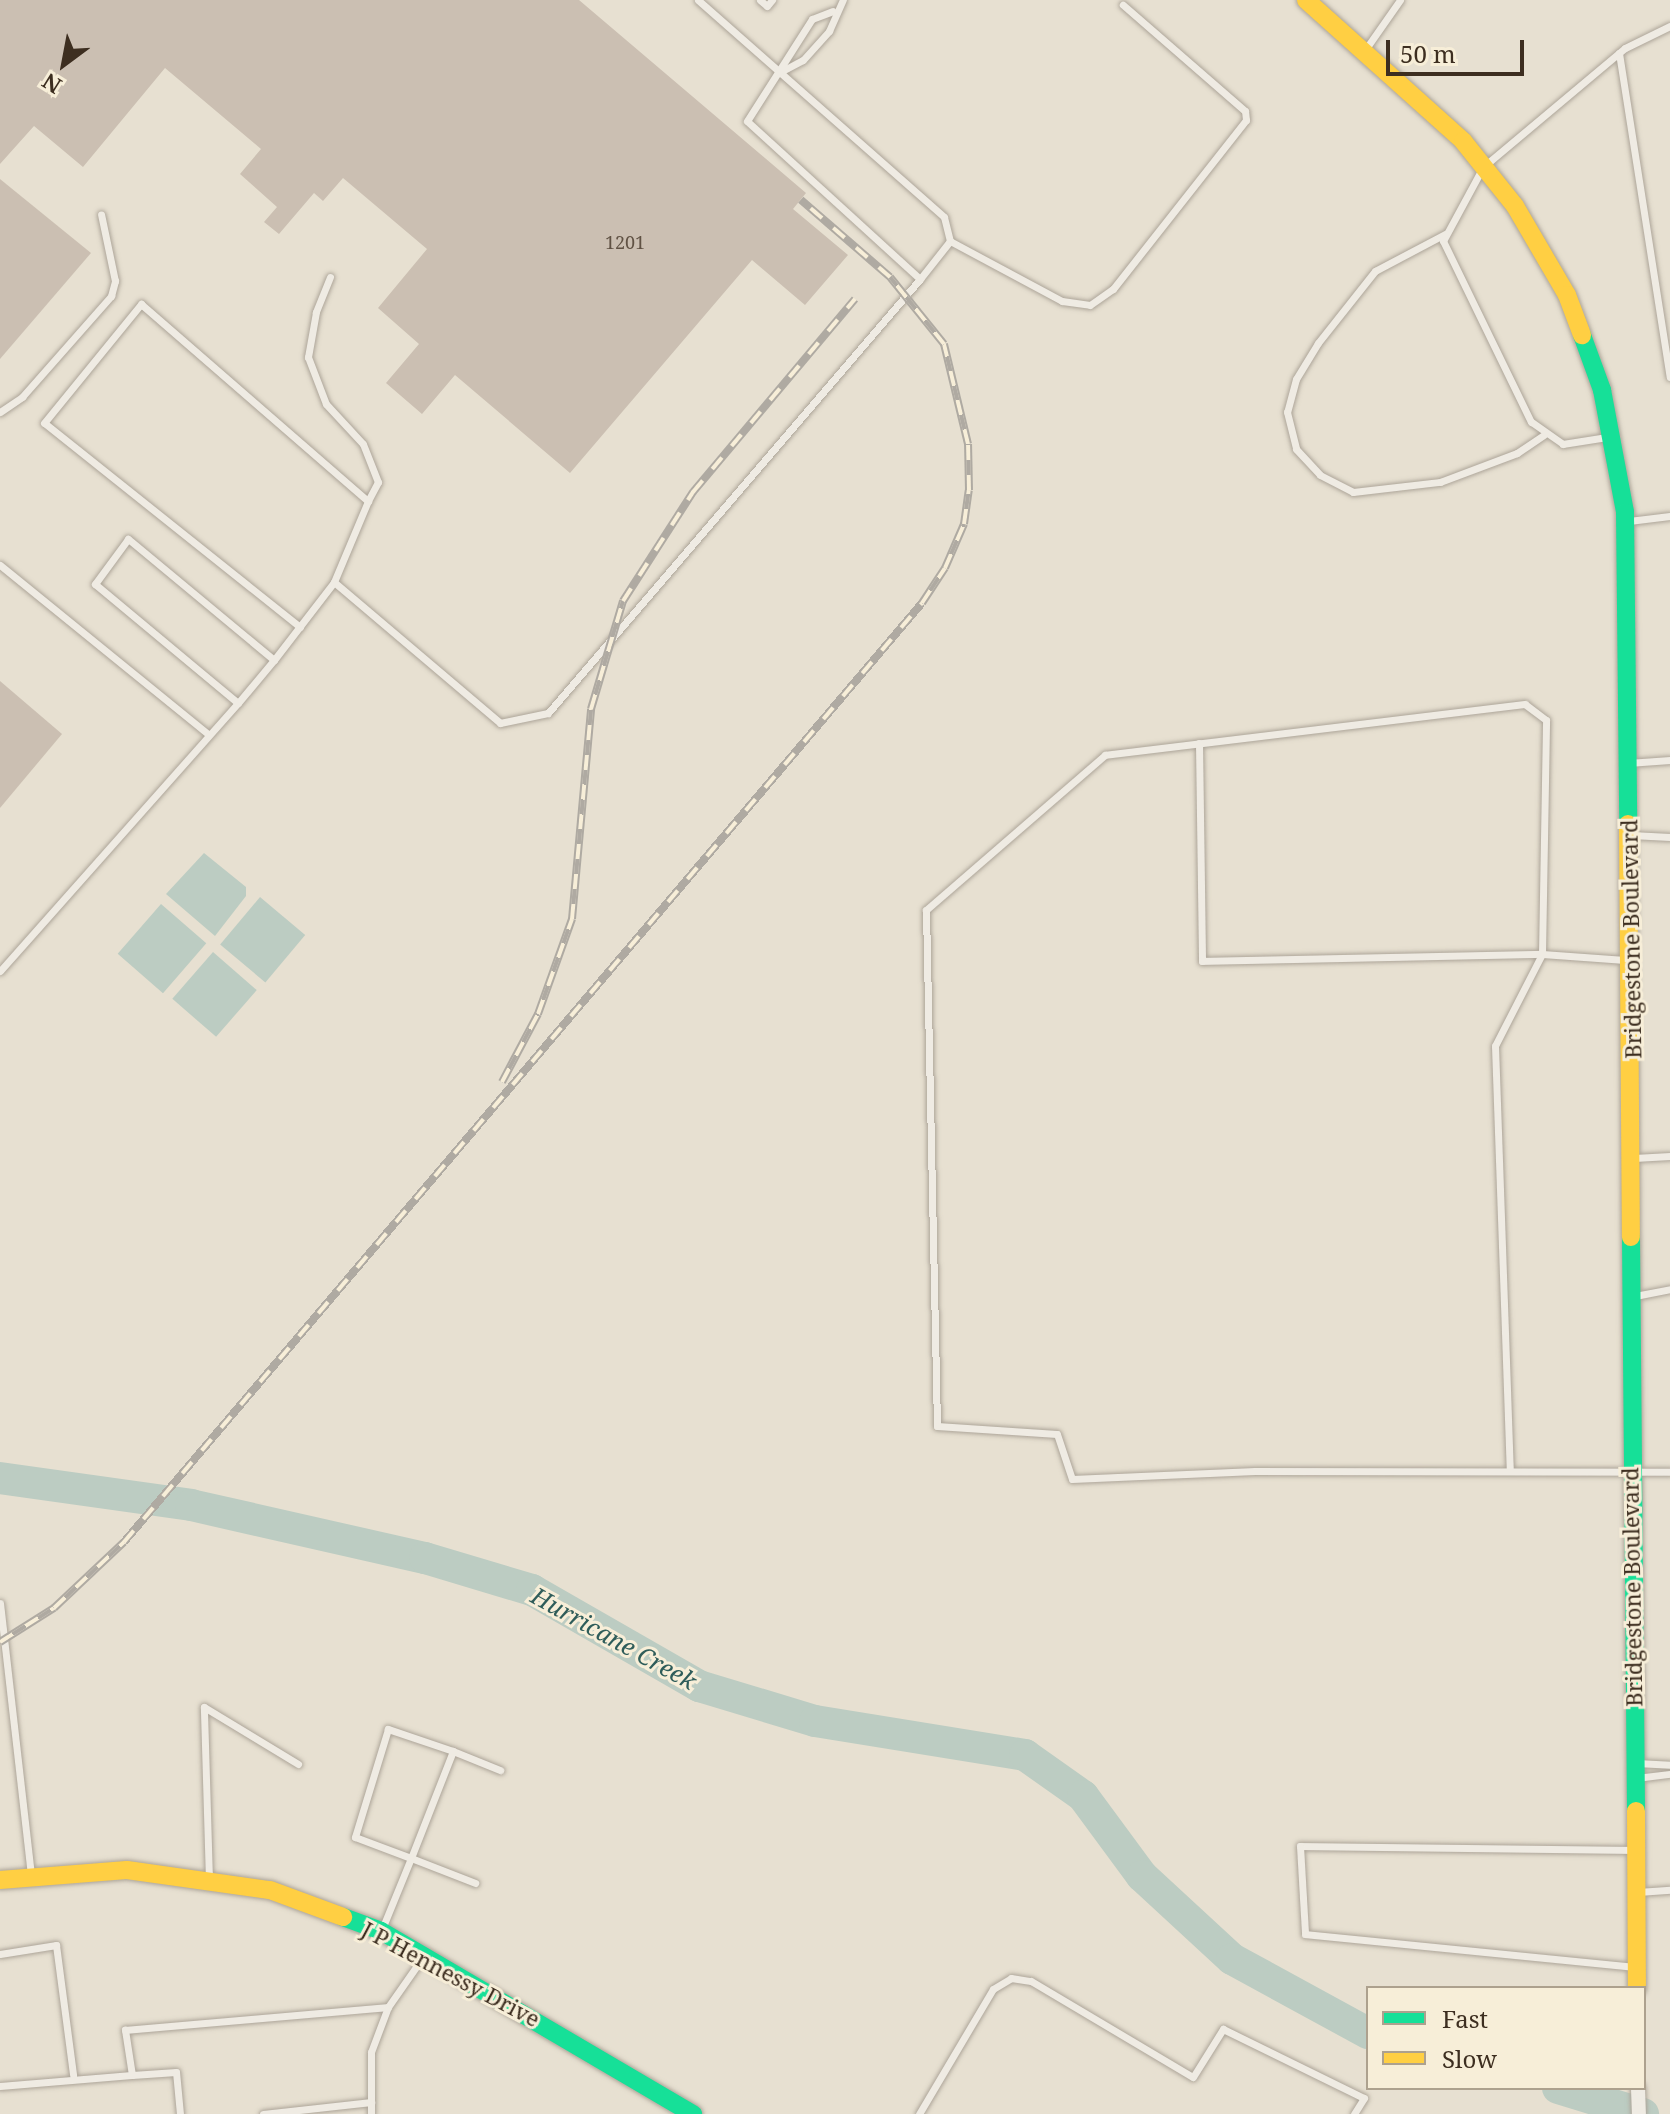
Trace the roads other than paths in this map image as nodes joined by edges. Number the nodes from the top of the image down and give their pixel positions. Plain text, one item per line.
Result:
1 (698, 0) edge
2 (760, 0) edge
3 (772, 0) edge
4 (843, 0) edge
5 (1306, 0) edge
6 (1400, 0) edge
7 (1123, 5) dead end
8 (833, 11) junction
9 (1670, 26) edge
10 (1365, 50) junction
11 (1619, 53) junction
12 (784, 70) junction
13 (1483, 167) junction
14 (101, 214) dead end
15 (1445, 234) junction
16 (950, 241) junction
17 (330, 277) dead end
18 (920, 279) junction
19 (1670, 377) edge
20 (0, 412) edge
21 (1544, 435) junction
22 (1610, 436) junction
23 (368, 501) junction
24 (1670, 516) edge
25 (1625, 522) junction
26 (0, 565) edge
27 (334, 582) junction
28 (300, 627) junction
29 (274, 660) junction
30 (238, 703) junction
31 (209, 735) junction
32 (1199, 743) junction
33 (1670, 760) edge
34 (1628, 763) junction
35 (1629, 835) junction
36 (1670, 837) edge
37 (1542, 954) junction
38 (1631, 960) junction
39 (0, 971) edge
40 (1670, 1156) edge
41 (1634, 1158) junction
42 (1670, 1289) edge
43 (1632, 1296) junction
44 (1510, 1470) junction
45 (1631, 1470) junction
46 (1670, 1472) edge
47 (0, 1603) edge
48 (453, 1751) junction
49 (298, 1764) dead end
50 (1670, 1765) edge
51 (500, 1770) dead end
52 (1634, 1770) junction
53 (1670, 1774) edge
54 (1635, 1850) junction
55 (411, 1858) junction
56 (31, 1877) junction
57 (0, 1880) edge
58 (209, 1882) junction
59 (475, 1883) dead end
60 (1670, 1890) edge
61 (1636, 1892) junction
62 (381, 1931) junction
63 (0, 1954) edge
64 (424, 1955) junction
65 (1637, 1967) junction
66 (1637, 1986) edge
67 (388, 2007) junction
68 (73, 2075) junction
69 (132, 2075) junction
70 (0, 2086) edge
71 (371, 2102) junction
72 (664, 2106) edge
73 (180, 2114) edge
74 (263, 2114) edge
75 (371, 2114) edge
76 (693, 2114) edge
77 (919, 2114) edge
78 (1354, 2114) edge

1 - 12 lane
2 - 3 lane
4 - 8 lane
5 - 10 street, Bridgestone Boulevard
6 - 10 lane
7 - 16 lane
8 - 12 lane
8 - 12 lane
9 - 11 lane
10 - 13 street, Bridgestone Boulevard
11 - 13 lane
11 - 19 lane
12 - 16 lane
12 - 18 lane
13 - 15 lane
13 - 22 street, Bridgestone Boulevard
14 - 20 lane
15 - 21 lane
15 - 21 lane
16 - 18 lane
17 - 23 lane
18 - 27 lane
21 - 22 lane
22 - 25 street, Bridgestone Boulevard
23 - 27 lane
23 - 28 lane
24 - 25 lane
25 - 34 street, Bridgestone Boulevard
26 - 31 lane
27 - 28 lane
28 - 29 lane
29 - 30 lane
29 - 30 lane
30 - 31 lane
31 - 39 lane
32 - 37 lane
32 - 37 lane
32 - 44 lane
33 - 34 lane
34 - 35 street, Bridgestone Boulevard
35 - 36 lane
35 - 38 street, Bridgestone Boulevard
37 - 38 lane
37 - 44 lane
38 - 41 street, Bridgestone Boulevard
40 - 41 lane
41 - 43 street, Bridgestone Boulevard
42 - 43 lane
43 - 45 street, Bridgestone Boulevard
44 - 45 lane
45 - 46 lane
45 - 52 street, Bridgestone Boulevard
47 - 56 lane
48 - 51 lane
48 - 55 lane
48 - 55 lane
49 - 58 lane
50 - 52 lane
52 - 53 lane
52 - 54 street, Bridgestone Boulevard
54 - 61 street, Bridgestone Boulevard
54 - 65 lane
55 - 59 lane
55 - 62 lane
56 - 57 street, J P Hennessy Drive
56 - 58 street, J P Hennessy Drive
58 - 62 street, J P Hennessy Drive
60 - 61 lane
61 - 65 street, Bridgestone Boulevard
62 - 64 street, J P Hennessy Drive
63 - 68 lane
64 - 67 lane
64 - 72 street, J P Hennessy Drive
65 - 66 street, Bridgestone Boulevard
67 - 69 lane
67 - 71 lane
68 - 69 lane
68 - 70 lane
69 - 73 lane
71 - 74 lane
71 - 75 lane
72 - 76 street, J P Hennessy Drive
77 - 78 lane

